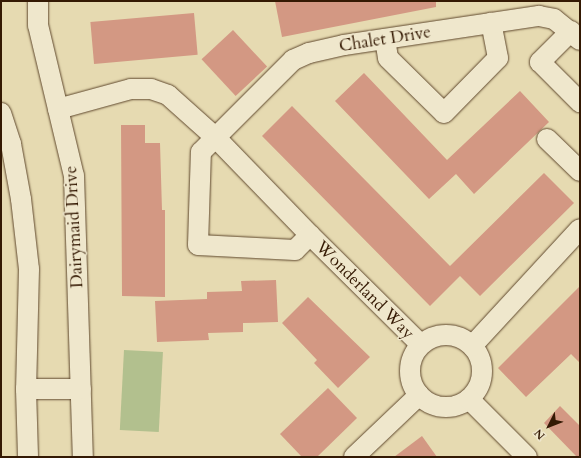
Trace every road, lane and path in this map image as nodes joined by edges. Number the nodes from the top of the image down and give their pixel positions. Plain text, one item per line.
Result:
1 (38, 1) edge
2 (492, 23) junction
3 (575, 35) edge
4 (385, 39) junction
5 (580, 102) edge
6 (58, 109) junction
7 (1, 113) edge
8 (215, 136) junction
9 (547, 138) dead end
10 (580, 171) edge
11 (580, 229) edge
12 (310, 235) junction
13 (421, 345) junction
14 (472, 346) junction
15 (26, 389) junction
16 (81, 389) junction
17 (419, 395) junction
18 (469, 399) junction
19 (28, 457) edge
20 (83, 457) edge
21 (354, 457) edge
22 (527, 457) edge

1 - 6 street, Dairymaid Drive
2 - 3 street, Chalet Drive
2 - 4 street, Chalet Drive
2 - 4 street
3 - 5 street
4 - 8 street, Chalet Drive
6 - 8 street, Wonderland Way
6 - 16 street, Dairymaid Drive
7 - 15 street
8 - 12 street, Wonderland Way
8 - 12 street, Wonderland Way
9 - 10 street
11 - 14 street
12 - 13 street, Wonderland Way
13 - 14 street
13 - 17 street
14 - 18 street
15 - 16 street
15 - 19 street
16 - 20 street, Dairymaid Drive
17 - 18 street
17 - 21 street
18 - 22 street

